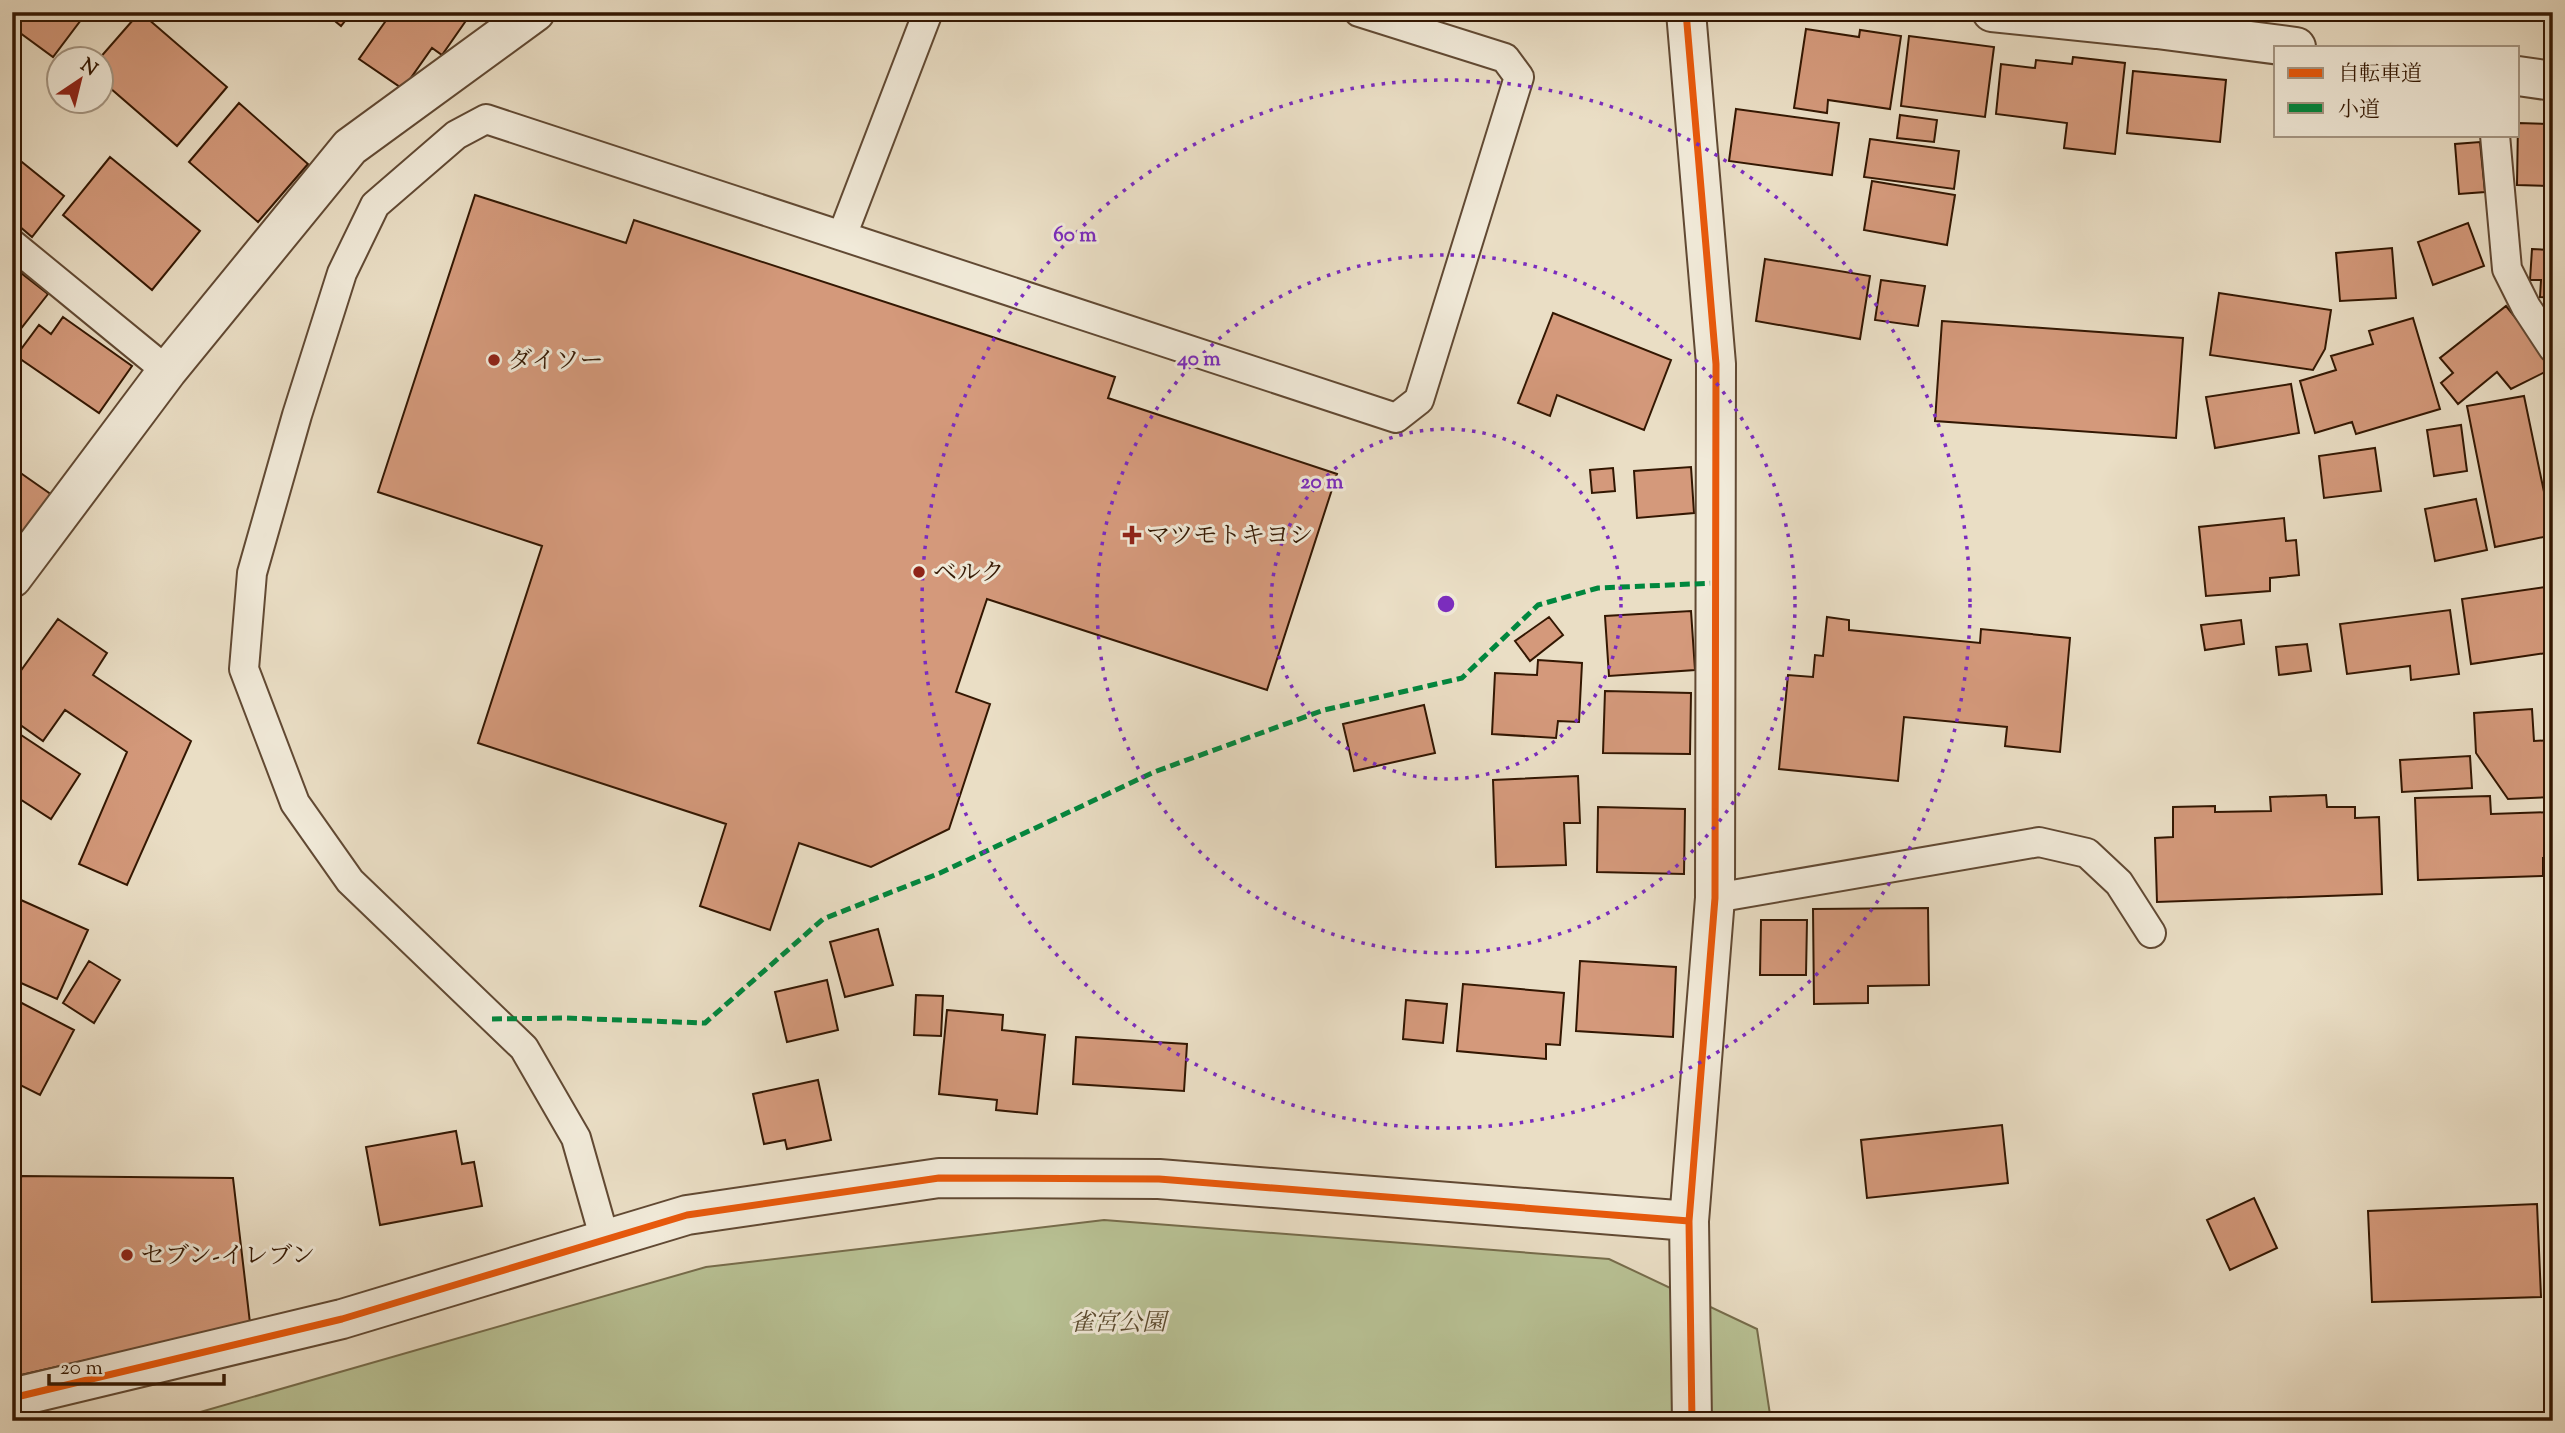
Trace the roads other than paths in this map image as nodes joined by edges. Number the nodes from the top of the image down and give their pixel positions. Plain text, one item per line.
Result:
1 (928, 12) edge
2 (1359, 12) edge
3 (1686, 12) edge
4 (1992, 12) edge
5 (531, 13) edge
6 (2288, 46) edge
7 (2520, 76) edge
8 (2553, 80) edge
9 (2495, 136) edge
10 (842, 236) junction
11 (12, 244) edge
12 (2553, 348) edge
13 (167, 371) junction
14 (12, 578) edge
15 (1715, 898) junction
16 (2151, 933) dead end
17 (1689, 1221) junction
18 (605, 1240) junction
19 (12, 1398) edge
20 (1692, 1421) edge

1 - 10 lane
2 - 10 lane
3 - 15 street
4 - 6 street
5 - 13 street
7 - 8 street
9 - 12 lane
10 - 18 lane
11 - 13 lane
13 - 14 street
15 - 16 lane
15 - 17 street
17 - 18 street
17 - 20 street
18 - 19 street

